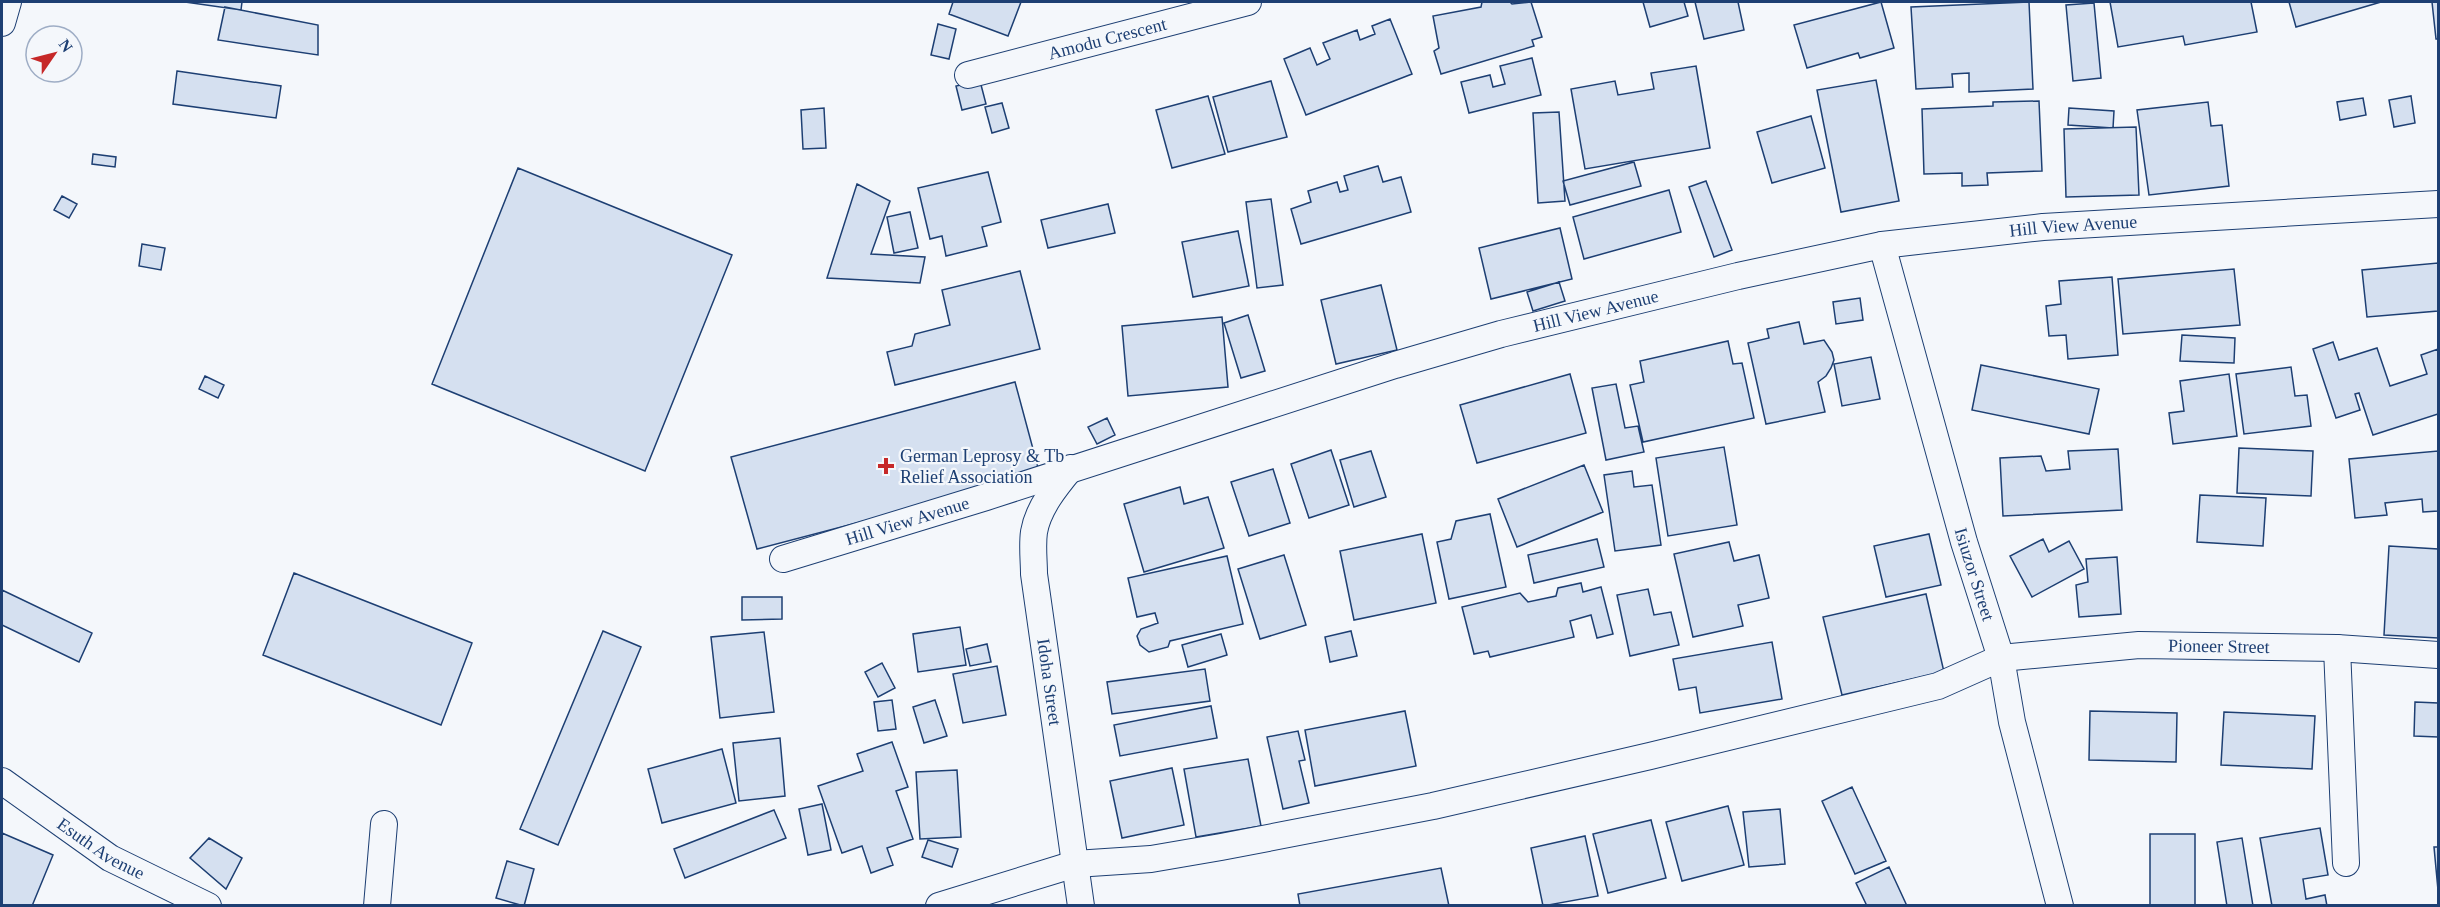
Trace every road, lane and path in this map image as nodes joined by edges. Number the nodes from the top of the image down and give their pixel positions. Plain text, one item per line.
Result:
1 (8, 2) edge
2 (1248, 2) edge
3 (2, 23) edge
4 (968, 75) dead end
5 (2439, 204) edge
6 (1882, 245) junction
7 (1071, 468) junction
8 (783, 559) dead end
9 (2337, 648) junction
10 (2439, 655) edge
11 (2001, 658) junction
12 (2, 781) edge
13 (384, 824) dead end
14 (2346, 863) dead end
15 (1075, 864) junction
16 (208, 906) edge
17 (377, 906) edge
18 (939, 906) edge
19 (1081, 906) edge
20 (2060, 906) edge

1 - 3 street
2 - 4 street, Amodu Crescent
5 - 6 street, Hill View Avenue
6 - 7 street, Hill View Avenue
6 - 11 street, Isiuzor Street
7 - 8 street, Hill View Avenue
7 - 15 street, Idoha Street
9 - 10 street, Pioneer Street
9 - 11 street, Pioneer Street
9 - 14 street
11 - 15 street, Pioneer Street
11 - 20 street, Isiuzor Street
12 - 16 street, Esuth Avenue
13 - 17 street
15 - 18 street, Pioneer Street
15 - 19 street, Idoha Street

